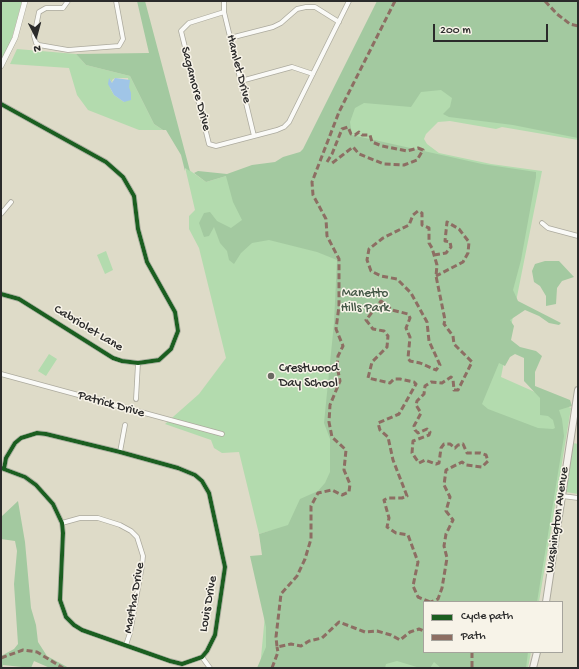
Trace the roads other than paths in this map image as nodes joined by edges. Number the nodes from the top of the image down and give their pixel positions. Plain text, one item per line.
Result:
1 (25, 1) edge
2 (68, 1) edge
3 (116, 1) edge
4 (224, 1) edge
5 (349, 1) edge
6 (224, 12) junction
7 (339, 22) junction
8 (230, 38) junction
9 (1, 66) edge
10 (313, 74) junction
11 (241, 81) junction
12 (1, 104) edge
13 (254, 136) junction
14 (11, 202) dead end
15 (1, 214) edge
16 (542, 223) dead end
17 (578, 236) edge
18 (1, 294) edge
19 (138, 364) junction
20 (1, 374) edge
21 (578, 390) edge
22 (136, 399) dead end
23 (126, 425) dead end
24 (222, 434) dead end
25 (120, 452) junction
26 (3, 468) edge
27 (562, 496) junction
28 (578, 498) edge
29 (62, 523) junction
30 (546, 601) edge
31 (126, 645) junction
32 (537, 653) edge
33 (202, 657) junction
34 (210, 668) edge
35 (533, 668) edge

1 - 9 street
2 - 3 street
4 - 6 street, Hamlet Drive
5 - 7 street, Sagamore Drive
6 - 8 street, Hamlet Drive
6 - 13 street, Sagamore Drive
7 - 8 street
7 - 10 street, Sagamore Drive
8 - 11 street, Hamlet Drive
10 - 11 street
10 - 13 street, Sagamore Drive
11 - 13 street, Hamlet Drive
12 - 19 street, Cabriolet Lane
14 - 15 street
16 - 17 street
18 - 19 street, Cabriolet Lane
19 - 22 street, Patrick Drive
20 - 24 street, Patrick Drive
21 - 27 main road, Washington Avenue
23 - 25 street, Patrick Drive
25 - 26 street, Louis Drive
25 - 33 street, Louis Drive
26 - 29 street, Louis Drive
27 - 28 street
27 - 30 main road, Washington Avenue
29 - 31 street, Louis Drive
29 - 31 street, Martha Drive
31 - 33 street, Louis Drive
32 - 35 main road
33 - 34 street

